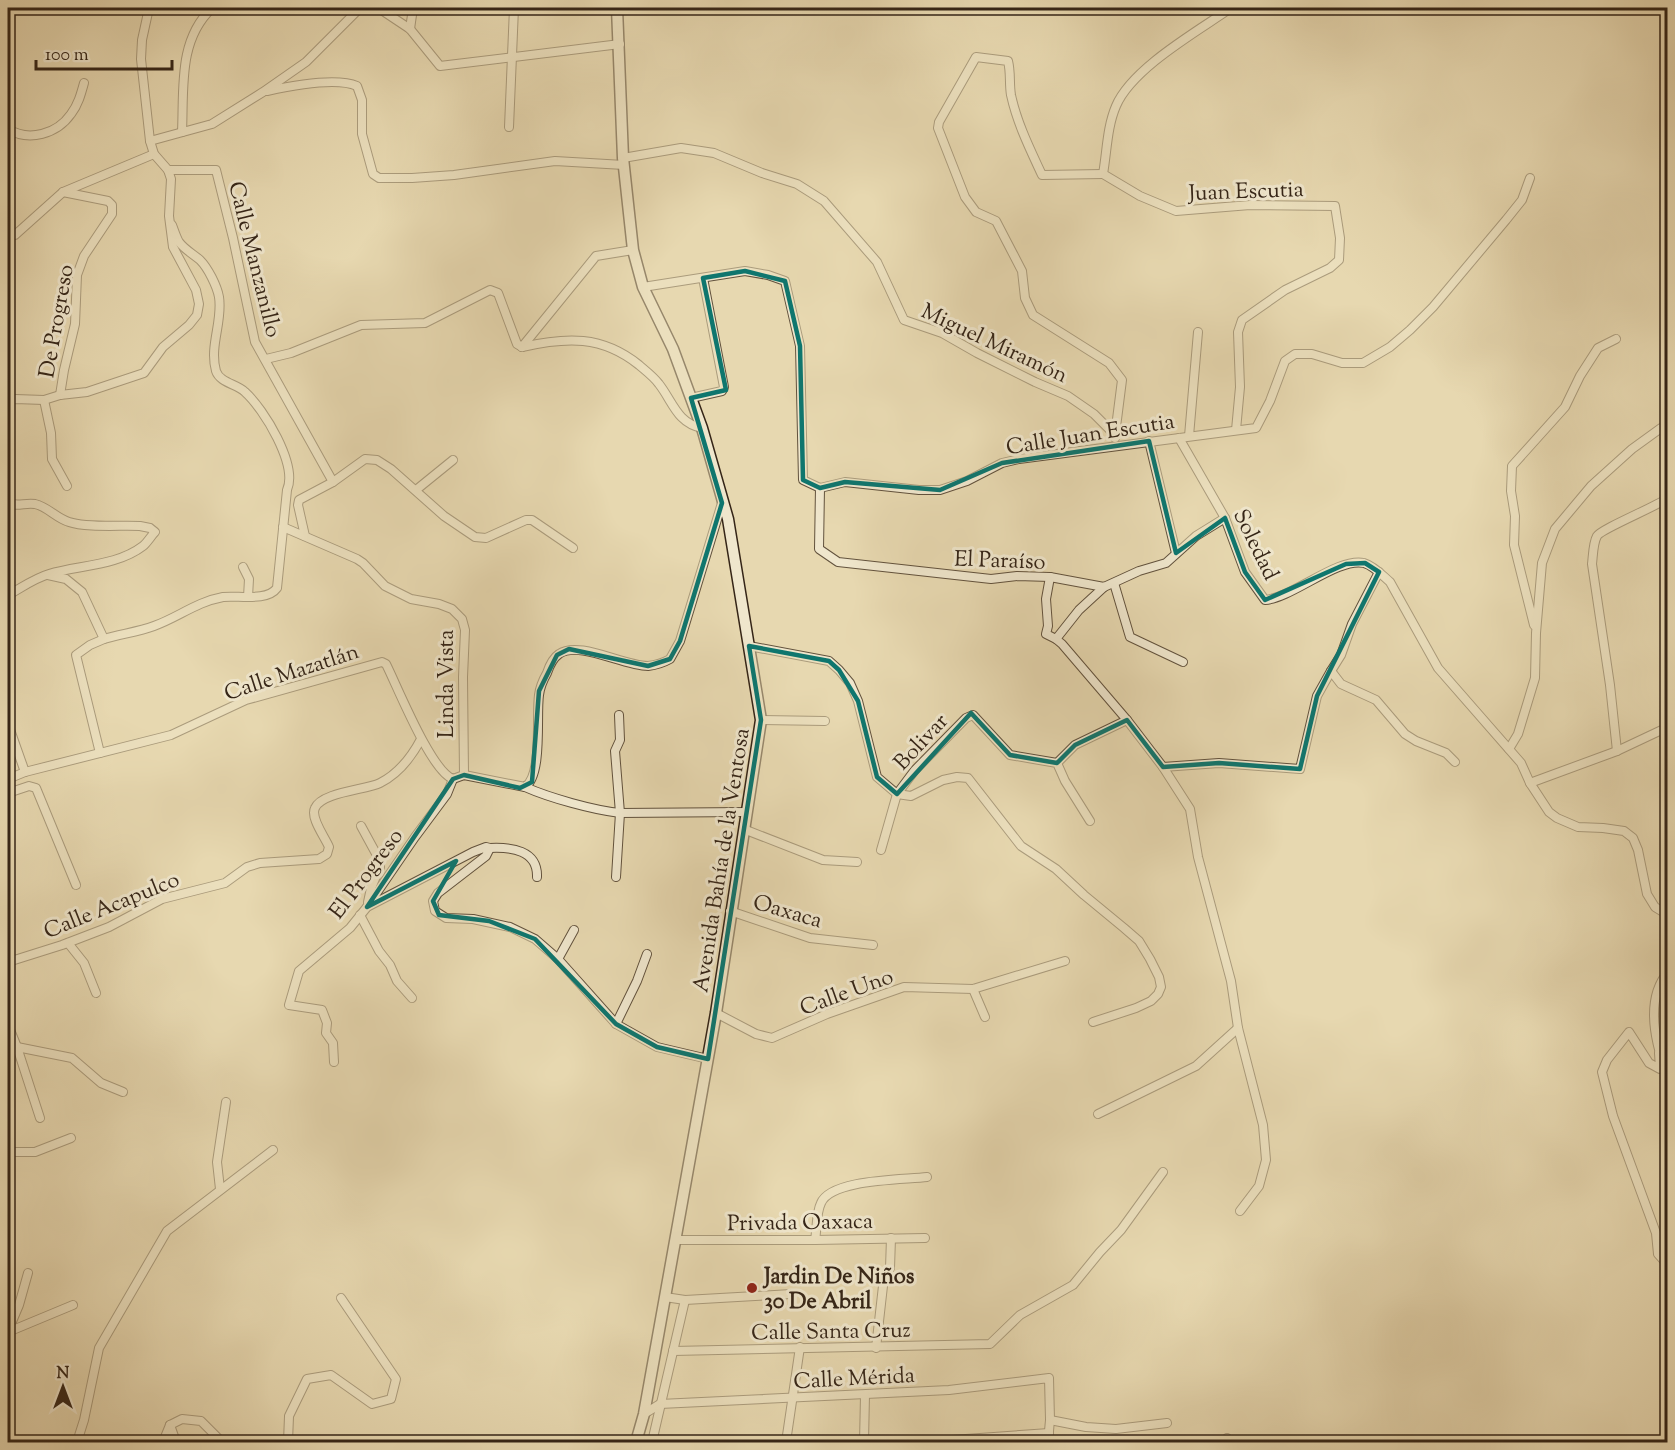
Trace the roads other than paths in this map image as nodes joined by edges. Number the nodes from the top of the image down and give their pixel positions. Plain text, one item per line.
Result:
1 (148, 8) edge
2 (212, 8) edge
3 (413, 8) edge
4 (514, 8) edge
5 (617, 8) edge
6 (1231, 8) edge
7 (410, 29) junction
8 (620, 44) junction
9 (513, 57) junction
10 (84, 83) dead end
11 (263, 92) junction
12 (509, 127) dead end
13 (8, 129) edge
14 (182, 132) junction
15 (150, 141) junction
16 (154, 154) junction
17 (623, 161) junction
18 (168, 170) junction
19 (1103, 174) junction
20 (1530, 177) dead end
21 (63, 192) junction
22 (172, 225) junction
23 (8, 237) edge
24 (633, 250) junction
25 (703, 278) junction
26 (644, 287) junction
27 (1198, 332) dead end
28 (1616, 339) dead end
29 (522, 347) junction
30 (266, 359) junction
31 (60, 395) junction
32 (691, 398) junction
33 (44, 400) junction
34 (8, 401) edge
35 (702, 428) junction
36 (1661, 428) dead end
37 (1236, 430) junction
38 (1115, 435) junction
39 (1189, 436) junction
40 (1179, 438) junction
41 (1149, 441) junction
42 (1114, 446) junction
43 (453, 460) dead end
44 (333, 482) junction
45 (67, 486) dead end
46 (820, 488) junction
47 (416, 490) junction
48 (1668, 498) edge
49 (8, 502) edge
50 (722, 503) junction
51 (1225, 518) junction
52 (283, 527) junction
53 (305, 536) junction
54 (573, 548) dead end
55 (1176, 554) junction
56 (243, 567) dead end
57 (1378, 572) junction
58 (46, 575) junction
59 (1050, 577) junction
60 (1114, 583) junction
61 (1104, 586) junction
62 (8, 596) edge
63 (248, 597) junction
64 (1536, 633) junction
65 (104, 639) junction
66 (1056, 639) junction
67 (749, 646) junction
68 (1183, 662) dead end
69 (1331, 670) junction
70 (619, 716) dead end
71 (761, 720) junction
72 (1127, 720) junction
73 (825, 721) dead end
74 (8, 724) edge
75 (1668, 727) edge
76 (421, 739) junction
77 (1509, 749) junction
78 (1617, 751) junction
79 (100, 753) junction
80 (1455, 762) dead end
81 (1058, 763) junction
82 (1163, 767) junction
83 (25, 772) junction
84 (464, 775) junction
85 (8, 779) edge
86 (453, 779) junction
87 (1530, 783) junction
88 (525, 787) junction
89 (8, 793) edge
90 (897, 794) junction
91 (747, 812) junction
92 (620, 813) junction
93 (1090, 821) dead end
94 (360, 826) dead end
95 (746, 830) junction
96 (490, 848) junction
97 (881, 850) dead end
98 (857, 862) dead end
99 (537, 877) dead end
100 (616, 877) dead end
101 (76, 885) dead end
102 (367, 907) junction
103 (730, 911) junction
104 (360, 915) junction
105 (1668, 915) edge
106 (574, 930) dead end
107 (68, 943) junction
108 (873, 945) dead end
109 (646, 954) dead end
110 (558, 959) junction
111 (1065, 961) dead end
112 (8, 962) edge
113 (1668, 972) edge
114 (973, 989) junction
115 (96, 993) dead end
116 (412, 998) dead end
117 (716, 1013) junction
118 (985, 1017) dead end
119 (1093, 1022) dead end
120 (616, 1024) junction
121 (8, 1025) edge
122 (1238, 1028) junction
123 (17, 1047) junction
124 (1659, 1053) junction
125 (708, 1059) junction
126 (334, 1062) dead end
127 (1668, 1077) edge
128 (123, 1092) dead end
129 (226, 1102) dead end
130 (1098, 1114) dead end
131 (40, 1118) dead end
132 (71, 1138) dead end
133 (273, 1150) dead end
134 (8, 1152) edge
135 (1163, 1172) dead end
136 (927, 1177) dead end
137 (220, 1189) junction
138 (1240, 1211) dead end
139 (891, 1238) junction
140 (925, 1238) dead end
141 (676, 1240) junction
142 (815, 1240) junction
143 (1668, 1265) edge
144 (28, 1273) dead end
145 (791, 1294) dead end
146 (341, 1298) dead end
147 (665, 1298) junction
148 (685, 1300) junction
149 (73, 1305) dead end
150 (8, 1331) edge
151 (800, 1347) junction
152 (876, 1348) junction
153 (673, 1351) junction
154 (865, 1395) junction
155 (792, 1399) junction
156 (660, 1404) junction
157 (644, 1414) junction
158 (1050, 1420) junction
159 (1167, 1423) dead end
160 (170, 1425) junction
161 (1049, 1433) junction
162 (77, 1443) edge
163 (163, 1443) edge
164 (177, 1443) edge
165 (222, 1443) edge
166 (288, 1443) edge
167 (636, 1443) edge
168 (651, 1443) edge
169 (786, 1443) edge
170 (864, 1443) edge
171 (924, 1443) edge
172 (1048, 1443) edge

1 - 15 street
2 - 14 street
3 - 7 street
4 - 9 street
5 - 8 main road, Avenida Bahía de la Ventosa
6 - 19 street
7 - 9 street
7 - 11 street
8 - 9 street
8 - 17 main road, Avenida Bahía de la Ventosa
9 - 12 street
10 - 13 street
11 - 14 street
11 - 17 street, Miguel Miramón
14 - 15 street
15 - 16 street
16 - 18 street
16 - 21 street
17 - 24 main road, Avenida Bahía de la Ventosa
17 - 38 street, Miguel Miramón
18 - 22 street
18 - 30 street, Calle Manzanillo
19 - 37 street, Juan Escutia
19 - 38 street
20 - 37 street, Calle Juan Escutia
21 - 23 street
21 - 31 street, De Progreso
22 - 31 street
22 - 52 street
24 - 26 main road, Avenida Bahía de la Ventosa
24 - 29 street
25 - 26 street
25 - 32 street
25 - 46 street
26 - 32 main road, Avenida Bahía de la Ventosa
27 - 39 street
28 - 64 street
29 - 30 street
29 - 35 street
30 - 44 street, Calle Manzanillo
31 - 33 street
32 - 35 main road, Avenida Bahía de la Ventosa
33 - 34 street
33 - 45 street
35 - 50 main road, Avenida Bahía de la Ventosa
36 - 64 street
37 - 39 street, Calle Juan Escutia
38 - 42 street
39 - 40 street, Calle Juan Escutia
40 - 41 street, Calle Juan Escutia
40 - 51 street, Soledad
41 - 42 street, Calle Juan Escutia
41 - 55 street
42 - 46 street, Calle Juan Escutia
43 - 47 street
44 - 47 street
44 - 53 street
46 - 59 street, El Paraíso
47 - 54 street
48 - 78 street
49 - 58 street
50 - 67 main road, Avenida Bahía de la Ventosa
50 - 88 street
51 - 55 street, El Paraíso
51 - 57 street, Soledad
52 - 53 street, Linda Vista
52 - 63 street
53 - 84 street, Linda Vista
55 - 60 street, El Paraíso
56 - 63 street
57 - 69 street
57 - 77 street
58 - 62 street
58 - 65 street
59 - 61 street, El Paraíso
59 - 66 street
60 - 61 street, El Paraíso
60 - 68 street
61 - 66 street
63 - 65 street
64 - 77 street
65 - 79 street
66 - 72 street
67 - 71 main road, Avenida Bahía de la Ventosa
67 - 90 street
69 - 80 street
69 - 82 street
70 - 92 street
71 - 73 street
71 - 91 main road, Avenida Bahía de la Ventosa
72 - 81 street
72 - 82 street
74 - 83 street
75 - 78 street
76 - 79 street, Calle Mazatlán
76 - 86 street, Calle Mazatlán
76 - 107 street, Calle Acapulco
77 - 87 street
78 - 87 street
79 - 83 street, Calle Mazatlán
81 - 90 street, Bolivar
81 - 93 street
82 - 122 street
83 - 85 street, Calle Mazatlán
84 - 86 street
84 - 88 street
86 - 102 street, El Progreso
87 - 105 street
88 - 92 street
89 - 101 street
90 - 97 street
90 - 119 street
91 - 92 street
91 - 95 main road, Avenida Bahía de la Ventosa
92 - 100 street
94 - 102 street
95 - 98 street
95 - 103 main road, Avenida Bahía de la Ventosa
96 - 99 street
96 - 102 street
96 - 110 street
102 - 104 street, El Progreso
103 - 108 street, Oaxaca
103 - 117 main road, Avenida Bahía de la Ventosa
104 - 116 street
104 - 126 street, El Progreso
106 - 110 street
107 - 112 street, Calle Acapulco
107 - 115 street
109 - 120 street
110 - 120 street
111 - 114 street, Calle Uno
113 - 124 street
114 - 117 street, Calle Uno
114 - 118 street
117 - 125 main road, Avenida Bahía de la Ventosa
120 - 125 street
121 - 123 street
122 - 130 street
122 - 138 street
123 - 128 street
123 - 131 street
124 - 127 street
124 - 143 street
125 - 141 main road, Avenida Bahía de la Ventosa
129 - 137 street
132 - 134 street
133 - 137 street
135 - 152 street, Calle Santa Cruz
136 - 142 street
137 - 162 street
139 - 140 street, Privada Oaxaca
139 - 142 street, Privada Oaxaca
139 - 152 street
141 - 142 street, Privada Oaxaca
141 - 147 main road, Avenida Bahía de la Ventosa
144 - 150 street
145 - 148 street
146 - 166 street
147 - 148 street
147 - 157 main road, Avenida Bahía de la Ventosa
148 - 153 street
149 - 150 street
151 - 152 street, Calle Santa Cruz
151 - 153 street, Calle Santa Cruz
151 - 155 street
153 - 156 street
154 - 155 street, Calle Mérida
154 - 158 street, Calle Mérida
154 - 170 street
155 - 156 street, Calle Mérida
155 - 169 street
156 - 157 street
156 - 168 street
157 - 167 main road, Avenida Bahía de la Ventosa
158 - 159 street
158 - 161 street
160 - 163 street
160 - 164 street
160 - 165 street
161 - 171 street
161 - 172 street

